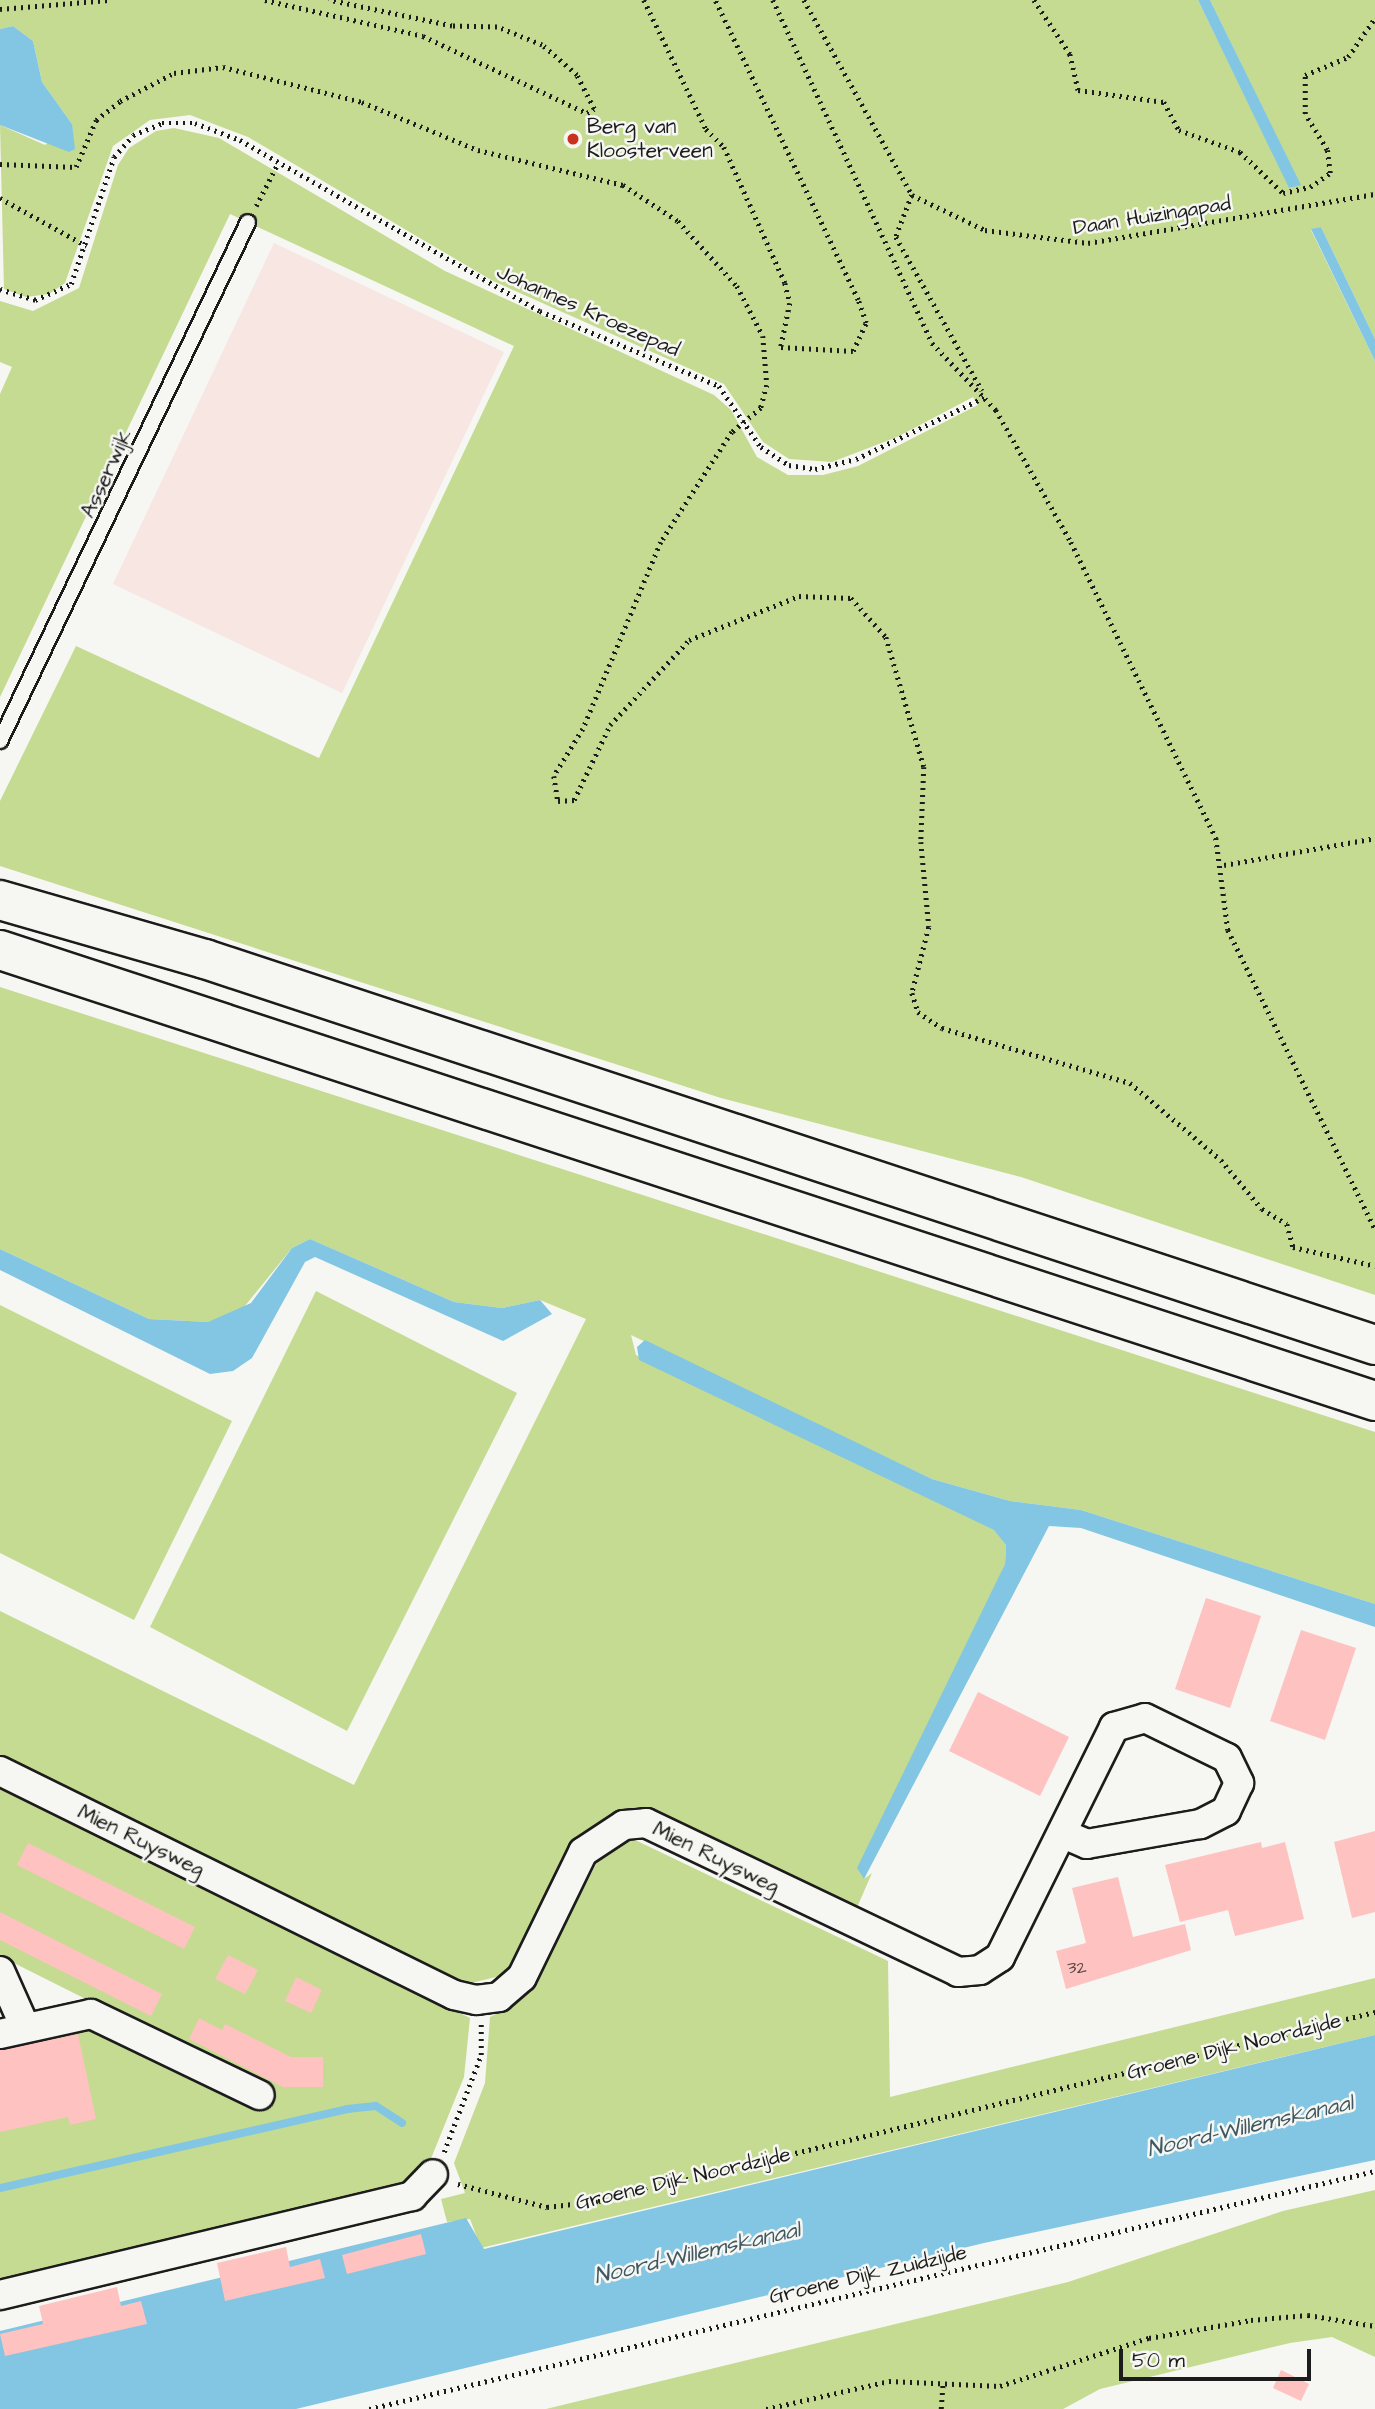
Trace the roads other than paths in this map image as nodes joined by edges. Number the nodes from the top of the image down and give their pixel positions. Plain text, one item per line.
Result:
1 (248, 222) road end
2 (0, 741) edge
3 (0, 900) edge
4 (0, 950) edge
5 (1375, 1345) edge
6 (1375, 1401) edge
7 (0, 1771) edge
8 (1063, 1834) junction
9 (0, 1971) edge
10 (13, 2030) edge
11 (258, 2095) dead end
12 (433, 2175) road end
13 (0, 2295) edge

1 - 2 lane, Asserwijk
3 - 5 highway
4 - 6 highway
7 - 8 street, Mien Ruysweg
8 - 8 street, Mien Ruysweg
9 - 10 street
10 - 11 street
12 - 13 street

